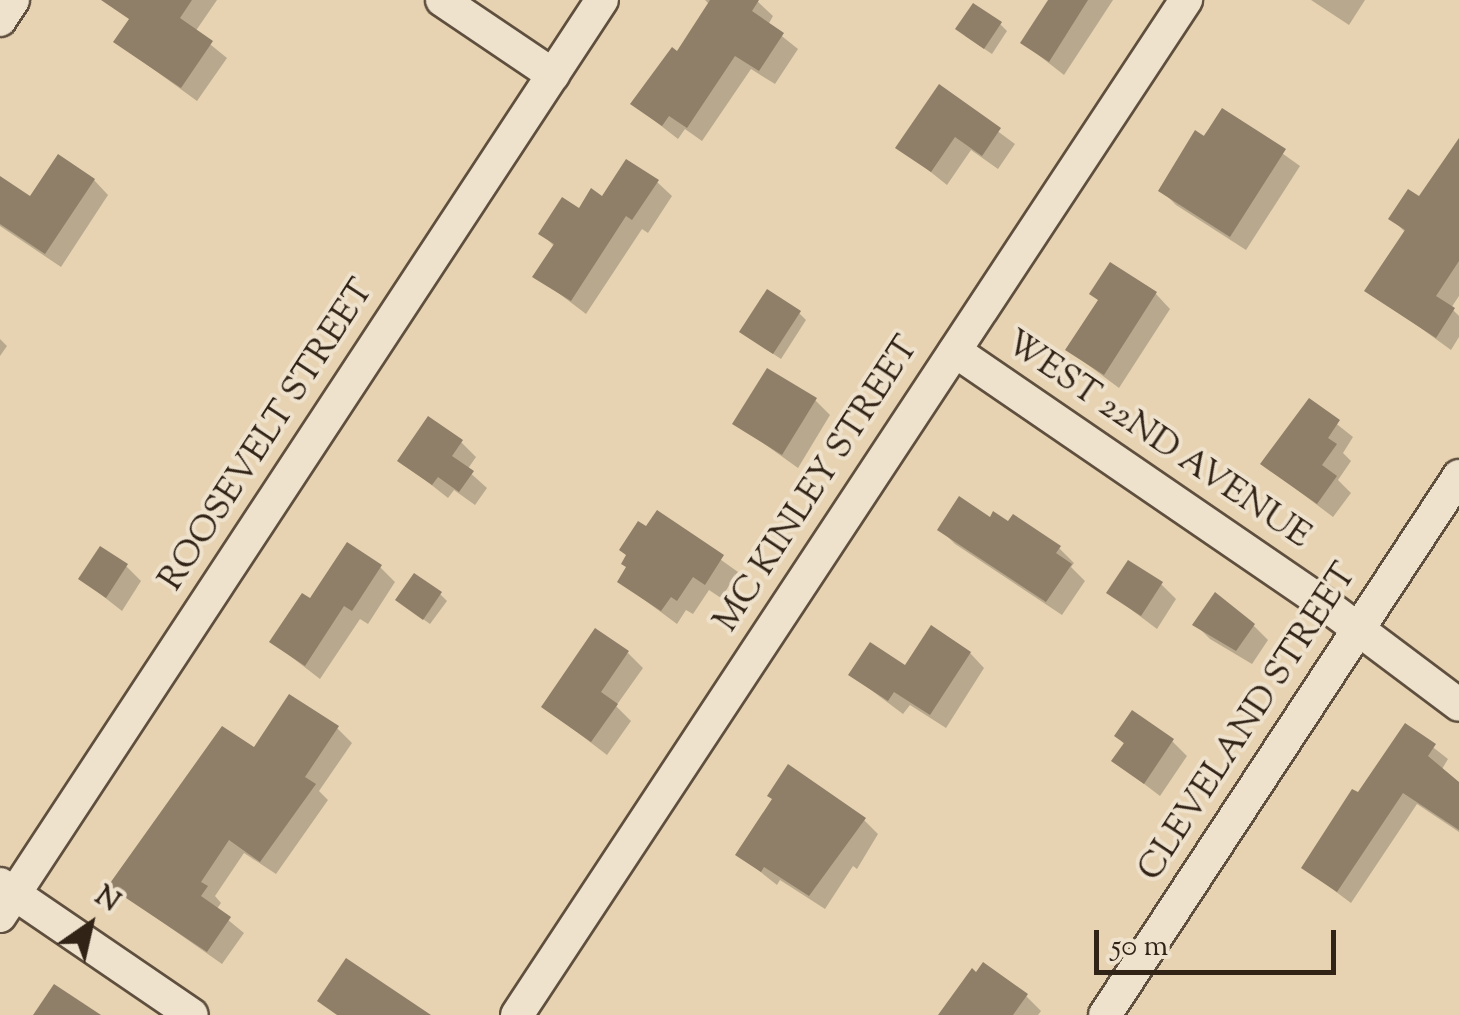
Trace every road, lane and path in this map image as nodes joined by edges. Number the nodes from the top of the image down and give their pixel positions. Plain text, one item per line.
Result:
1 (13, 0) edge
2 (442, 0) edge
3 (602, 0) edge
4 (1186, 0) edge
5 (0, 20) edge
6 (553, 75) junction
7 (954, 350) junction
8 (1459, 476) edge
9 (1358, 630) junction
10 (1459, 705) edge
11 (5, 898) edge
12 (192, 1015) edge
13 (517, 1015) edge
14 (1105, 1015) edge

1 - 5 street
2 - 6 street
3 - 6 street, ROOSEVELT STREET
4 - 7 street, MC KINLEY STREET
6 - 11 street, ROOSEVELT STREET
7 - 9 street, WEST 22ND AVENUE
7 - 13 street, MC KINLEY STREET
8 - 9 street, CLEVELAND STREET
9 - 10 street, WEST 22ND AVENUE
9 - 14 street, CLEVELAND STREET
11 - 12 street

